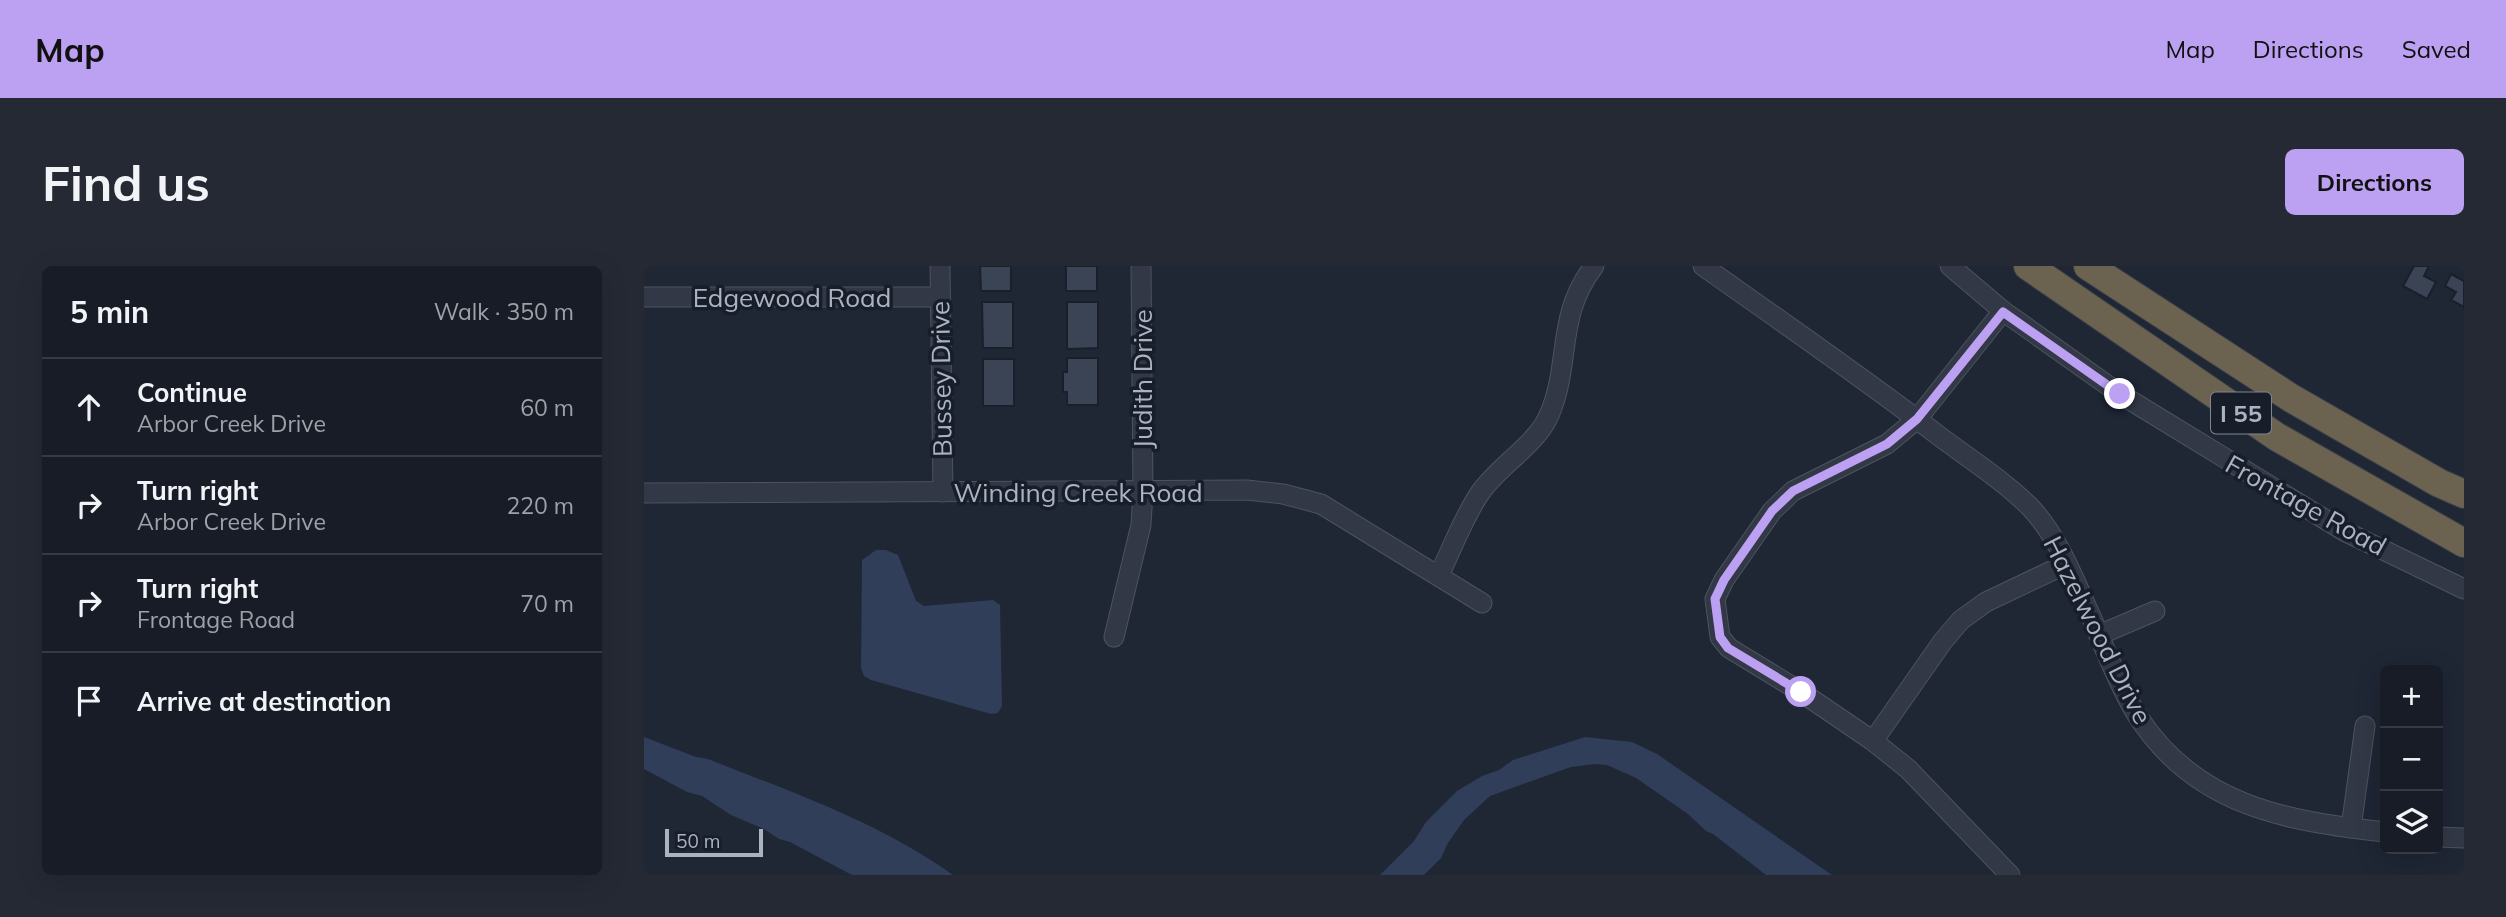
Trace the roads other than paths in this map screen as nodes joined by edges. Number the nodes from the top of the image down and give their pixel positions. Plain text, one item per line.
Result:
1 (940, 266) edge
2 (1141, 266) edge
3 (1594, 266) edge
4 (1703, 266) edge
5 (1950, 266) edge
6 (2028, 266) edge
7 (2088, 266) edge
8 (644, 297) edge
9 (940, 297) junction
10 (2003, 312) junction
11 (1917, 419) junction
12 (1143, 491) junction
13 (943, 492) junction
14 (644, 493) edge
15 (2464, 495) edge
16 (2464, 543) edge
17 (2066, 564) junction
18 (1439, 575) junction
19 (2464, 589) edge
20 (1482, 603) dead end
21 (2155, 611) dead end
22 (2099, 635) junction
23 (1114, 637) dead end
24 (2365, 726) dead end
25 (1873, 741) junction
26 (2351, 828) junction
27 (2380, 831) edge
28 (2443, 837) edge
29 (2464, 838) edge
30 (2010, 875) edge

1 - 9 street, Bussey Drive
2 - 12 street, Judith Drive
3 - 18 street
4 - 11 street, Hazelwood Drive
5 - 10 street, Frontage Road
6 - 16 highway, I 55
7 - 15 highway, I 55
8 - 9 street, Edgewood Road
9 - 13 street, Bussey Drive
10 - 11 street
10 - 19 street, Frontage Road
11 - 17 street, Hazelwood Drive
11 - 25 street
12 - 13 street, Winding Creek Road
12 - 18 street, Winding Creek Road
12 - 23 street, Judith Drive
13 - 14 street, Winding Creek Road
17 - 22 street, Hazelwood Drive
17 - 25 street
18 - 20 street, Winding Creek Road
21 - 22 street
22 - 26 street, Hazelwood Drive
24 - 26 street
25 - 30 street
26 - 27 street, Hazelwood Drive
28 - 29 street

